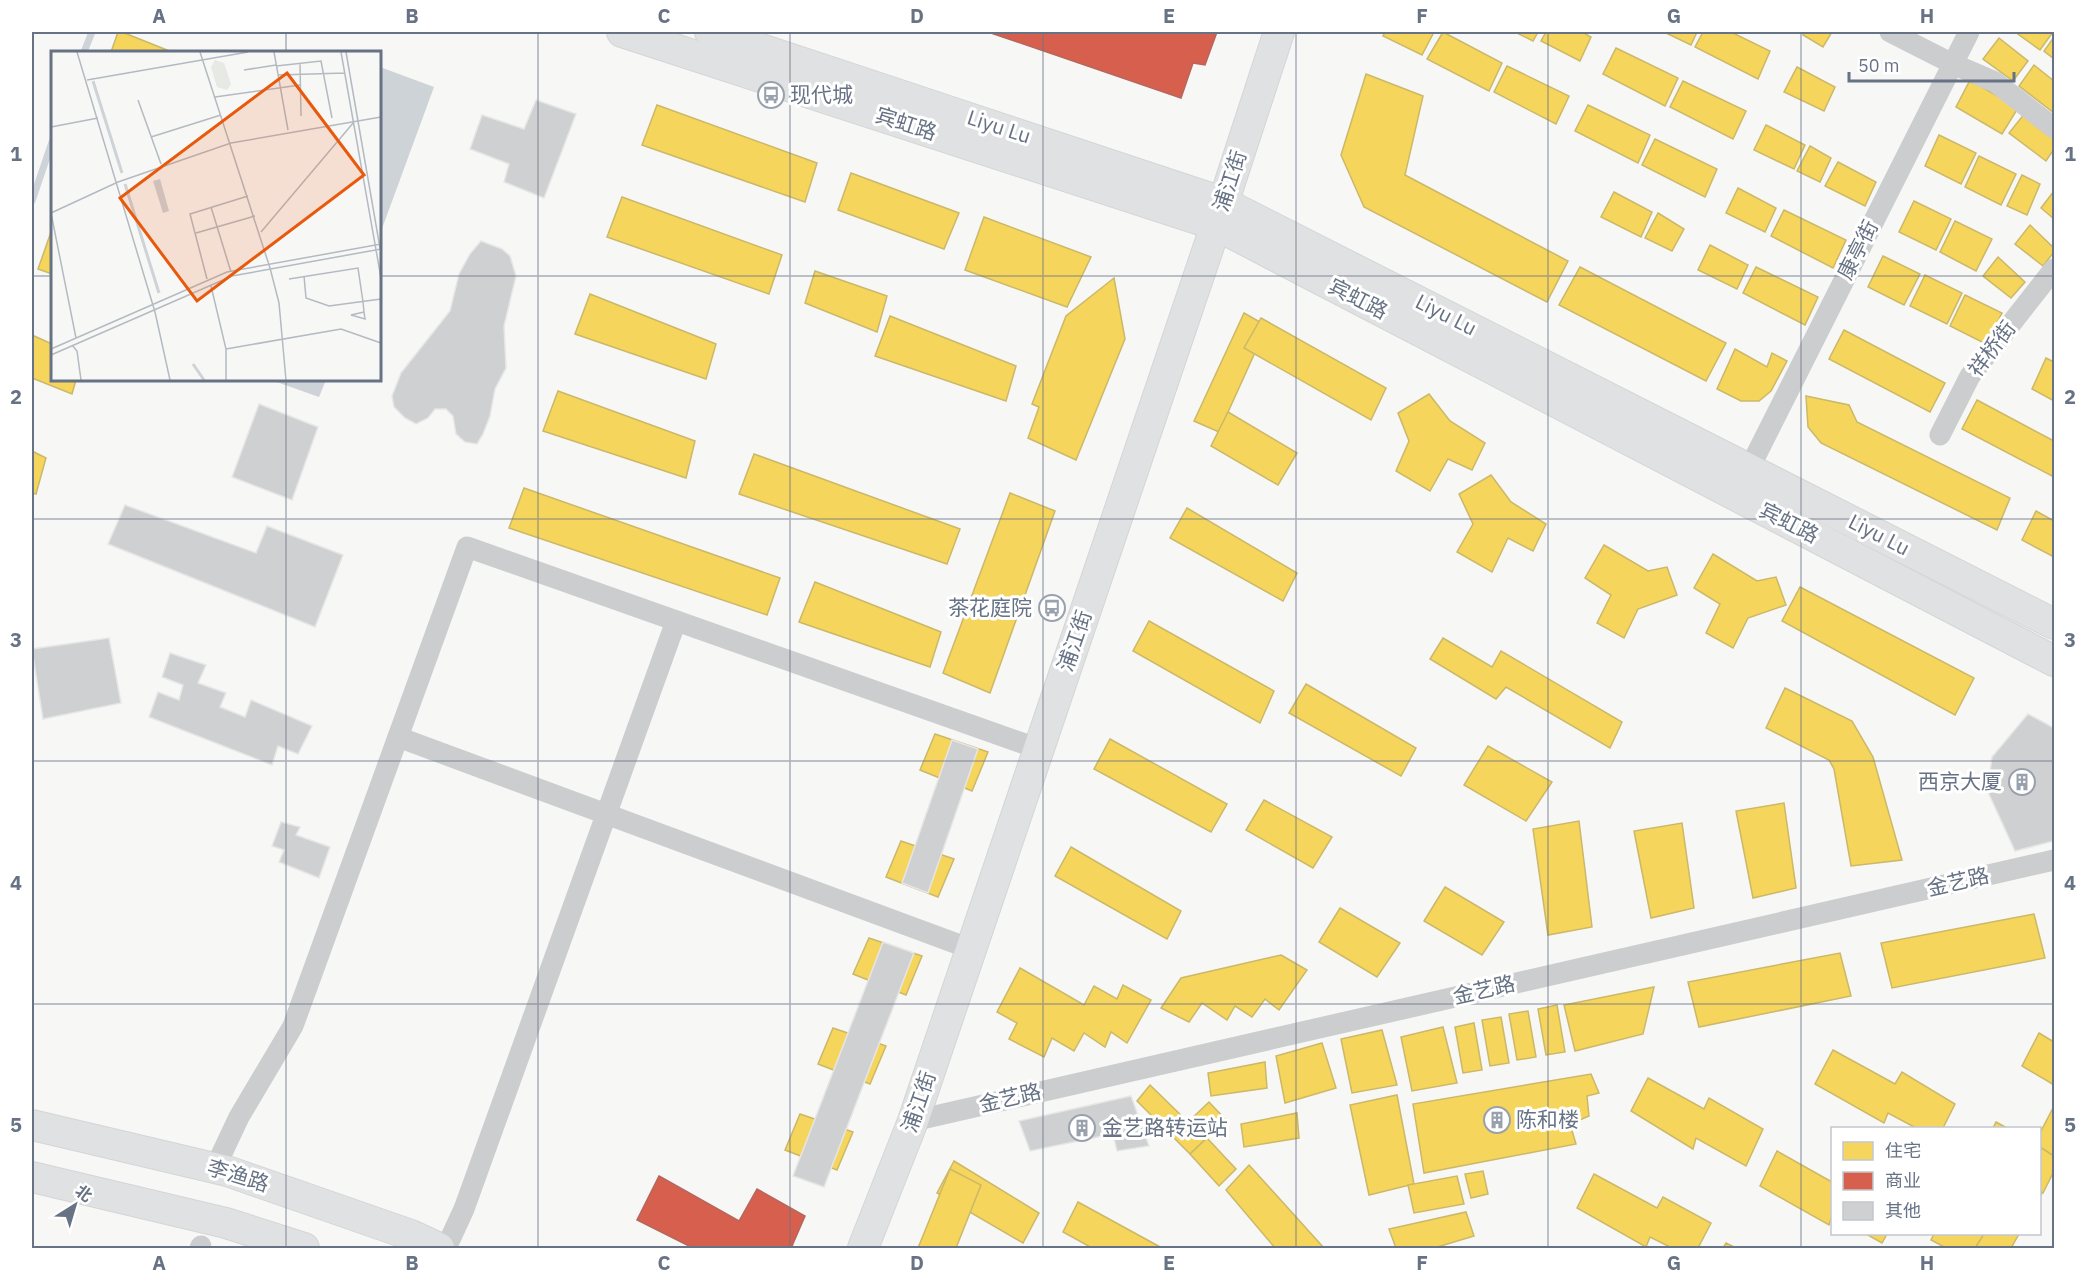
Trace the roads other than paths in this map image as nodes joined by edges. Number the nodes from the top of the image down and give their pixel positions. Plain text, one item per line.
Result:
1 (622, 32) edge
2 (710, 32) edge
3 (1279, 32) edge
4 (1890, 32) edge
5 (1969, 32) edge
6 (1953, 64) junction
7 (2055, 129) edge
8 (1219, 213) junction
9 (2055, 269) edge
10 (1940, 435) dead end
11 (1749, 469) junction
12 (676, 621) junction
13 (2055, 624) edge
14 (2055, 661) edge
15 (398, 737) junction
16 (1039, 749) junction
17 (606, 814) junction
18 (2055, 860) edge
19 (971, 949) junction
20 (913, 1121) junction
21 (32, 1125) edge
22 (215, 1168) junction
23 (32, 1177) edge
24 (304, 1248) edge
25 (439, 1248) edge
26 (446, 1248) edge
27 (863, 1248) edge

1 - 8 main road, 宾虹路
2 - 8 main road, Liyu Lu
3 - 8 main road, 浦江街
4 - 6 street
5 - 6 street, 康亭街
6 - 7 street
6 - 11 street, 康亭街
8 - 11 main road, Liyu Lu
8 - 14 main road, 宾虹路
8 - 16 main road, 浦江街
9 - 10 street, 祥桥街
11 - 13 main road, Liyu Lu
12 - 15 street
12 - 16 street
12 - 17 street
15 - 17 street
15 - 22 street
16 - 19 main road, 浦江街
17 - 19 street
17 - 26 street
18 - 20 street, 金艺路
19 - 20 main road, 浦江街
20 - 27 main road, 浦江街
21 - 22 main road, 李渔路
22 - 25 main road, 李渔路
23 - 24 main road

